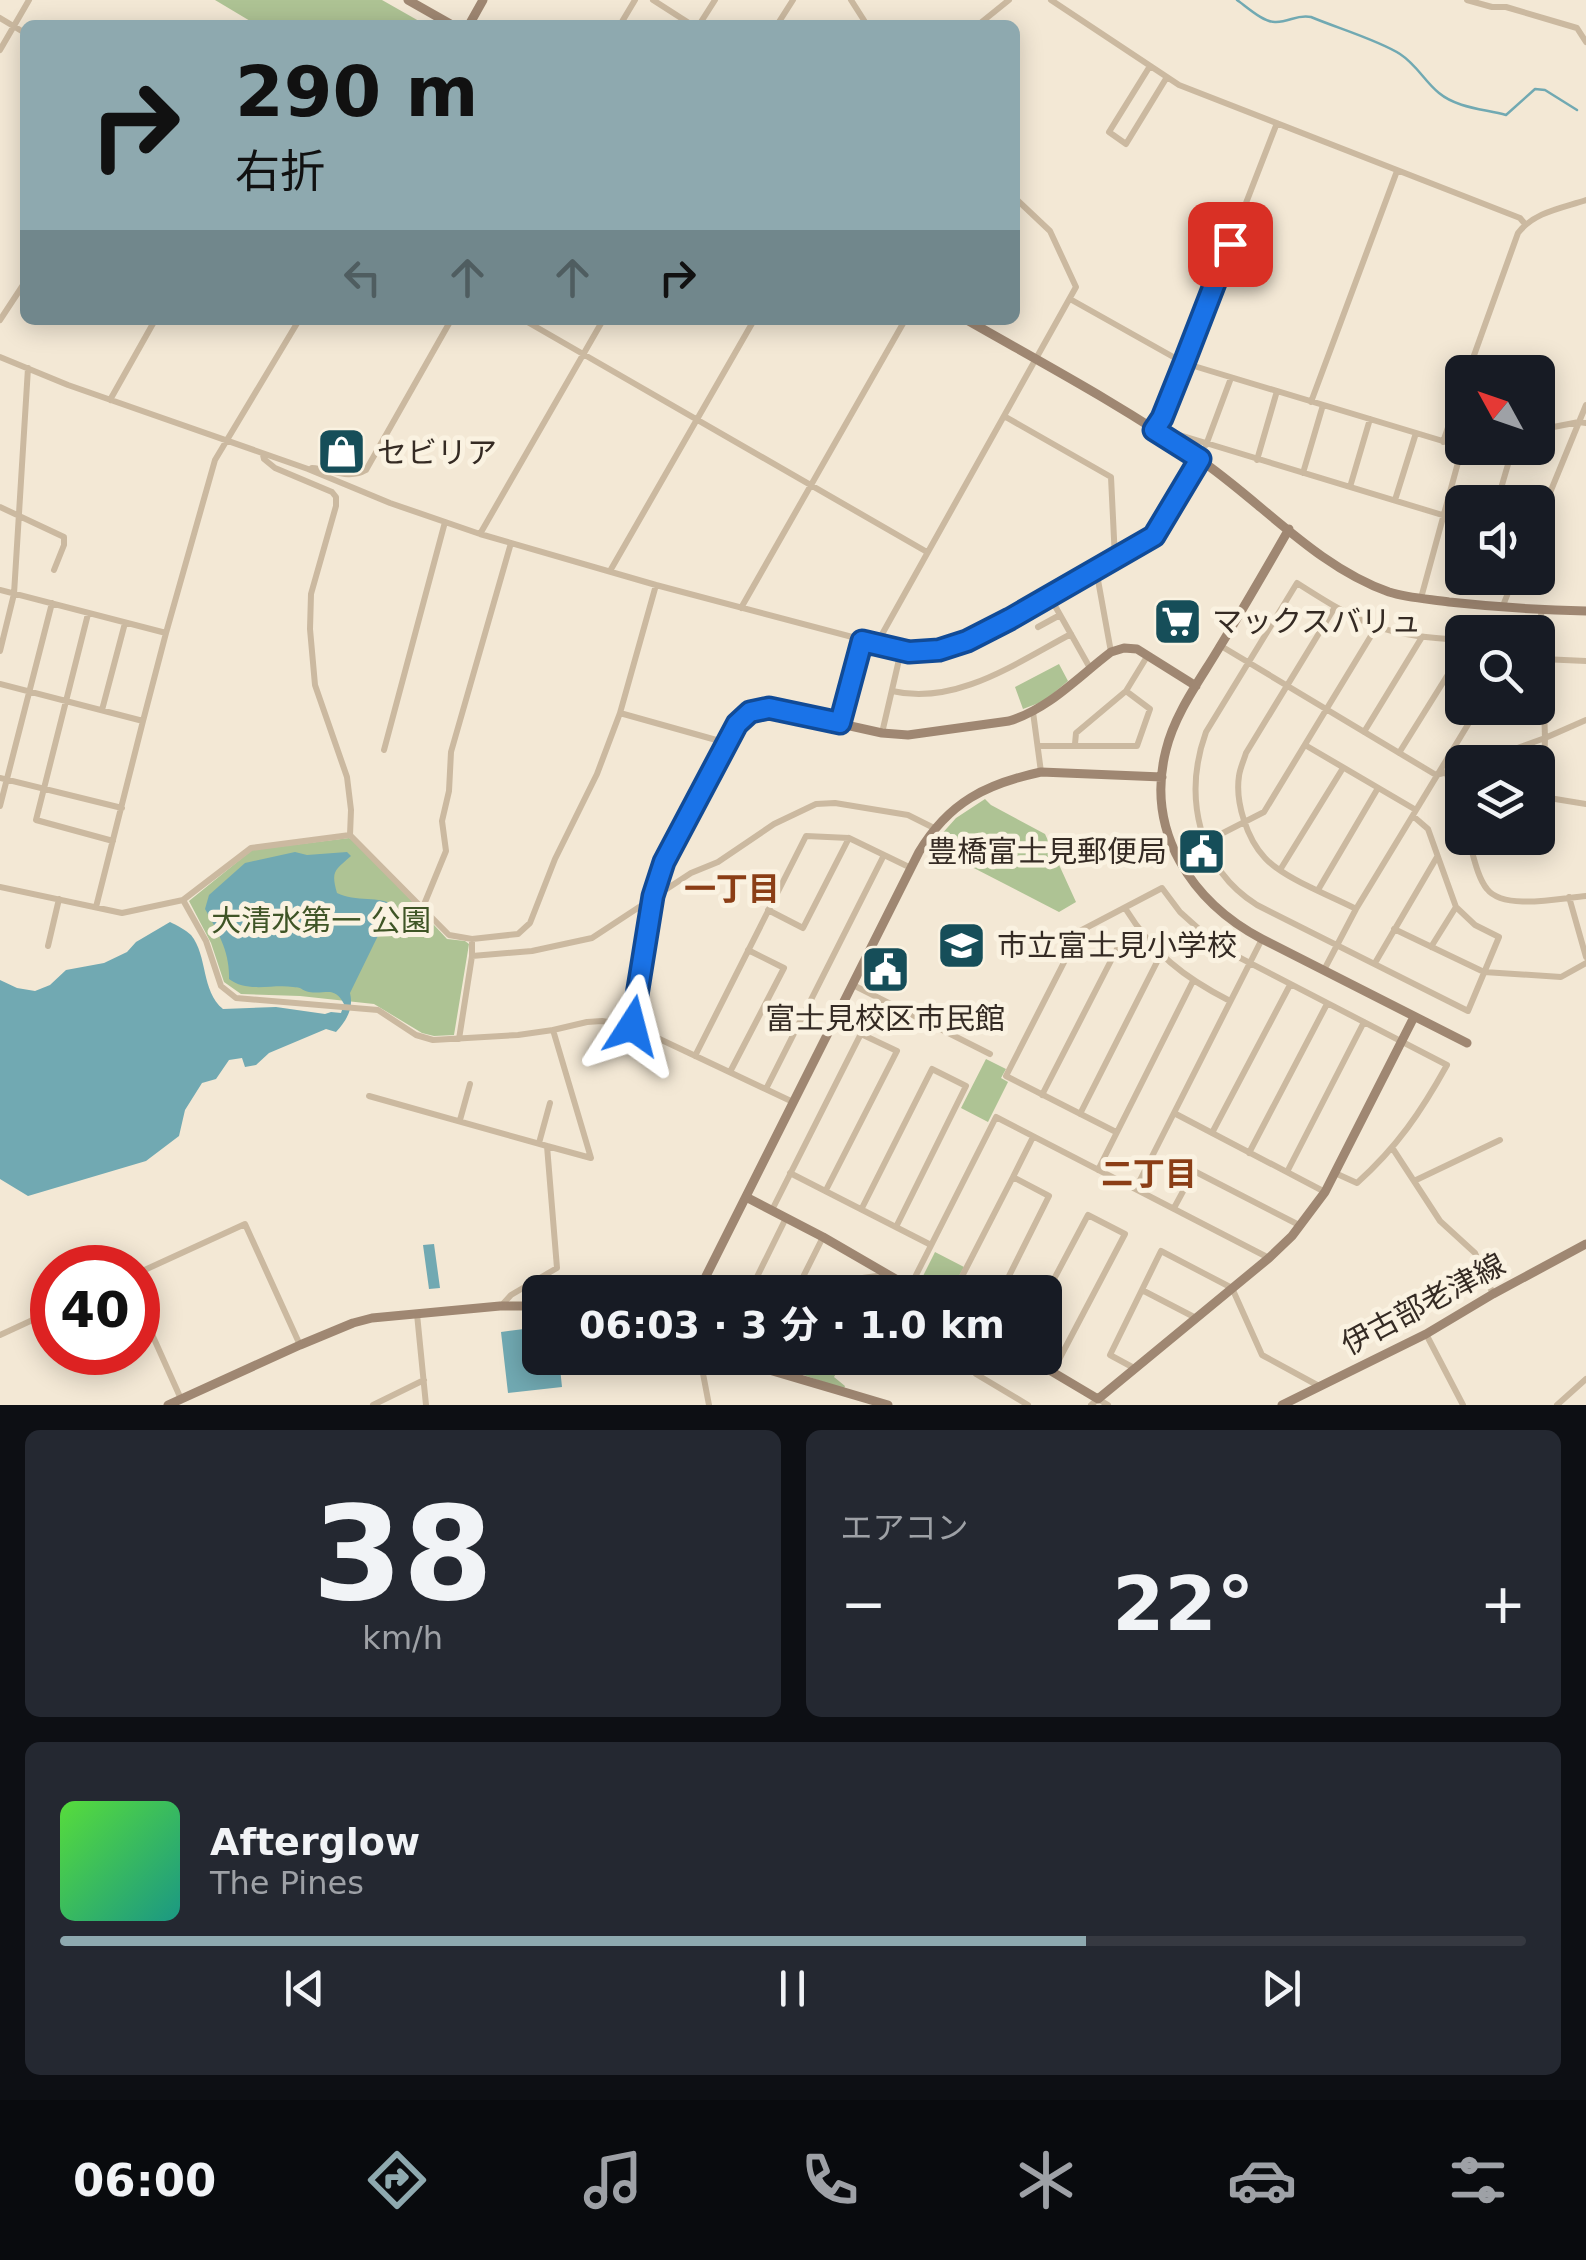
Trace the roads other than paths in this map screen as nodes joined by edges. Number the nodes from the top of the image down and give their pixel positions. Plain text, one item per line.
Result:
1 (29, 0) edge
2 (408, 0) edge
3 (653, 0) edge
4 (715, 0) edge
5 (1008, 0) edge
6 (1051, 0) edge
7 (1467, 0) edge
8 (0, 18) edge
9 (443, 20) edge
10 (687, 20) edge
11 (700, 20) edge
12 (984, 20) edge
13 (13, 27) junction
14 (20, 30) edge
15 (1586, 42) edge
16 (0, 50) edge
17 (1150, 66) junction
18 (1167, 77) junction
19 (1277, 124) junction
20 (1397, 171) junction
21 (1586, 200) edge
22 (1020, 203) edge
23 (1526, 224) junction
24 (20, 290) edge
25 (1070, 298) junction
26 (0, 320) edge
27 (153, 325) edge
28 (295, 325) edge
29 (448, 325) edge
30 (533, 325) edge
31 (601, 325) edge
32 (751, 325) edge
33 (902, 325) edge
34 (976, 325) edge
35 (584, 354) junction
36 (1474, 355) edge
37 (0, 357) edge
38 (1035, 360) junction
39 (1184, 363) junction
40 (28, 368) junction
41 (1231, 378) junction
42 (1276, 391) junction
43 (110, 400) junction
44 (1311, 402) junction
45 (1323, 405) junction
46 (1586, 406) edge
47 (1004, 416) junction
48 (696, 419) junction
49 (1370, 420) junction
50 (1583, 422) edge
51 (1555, 427) edge
52 (1159, 432) junction
53 (1416, 433) junction
54 (1445, 436) edge
55 (228, 440) junction
56 (1443, 442) joint
57 (1206, 444) junction
58 (263, 454) junction
59 (1200, 459) junction
60 (1257, 460) junction
61 (1458, 465) edge
62 (308, 468) junction
63 (1303, 473) junction
64 (812, 484) junction
65 (1555, 485) edge
66 (1350, 487) junction
67 (1396, 500) junction
68 (0, 507) edge
69 (20, 516) junction
70 (1443, 516) junction
71 (444, 522) junction
72 (1290, 530) junction
73 (480, 534) junction
74 (511, 543) junction
75 (927, 552) junction
76 (1114, 558) junction
77 (1096, 569) junction
78 (54, 570) dead end
79 (610, 571) junction
80 (656, 585) junction
81 (0, 590) edge
82 (14, 594) junction
83 (1507, 595) edge
84 (1050, 596) junction
85 (1421, 598) junction
86 (52, 604) junction
87 (1335, 607) junction
88 (741, 608) junction
89 (1502, 608) junction
90 (1541, 610) junction
91 (1586, 612) edge
92 (88, 614) junction
93 (1060, 615) junction
94 (1541, 615) edge
95 (125, 623) junction
96 (1376, 626) junction
97 (1038, 627) dead end
98 (166, 633) junction
99 (1071, 634) junction
100 (1422, 637) junction
101 (1445, 639) edge
102 (862, 641) junction
103 (876, 645) junction
104 (1220, 646) junction
105 (0, 651) edge
106 (901, 651) junction
107 (1112, 652) junction
108 (1148, 655) junction
109 (1555, 660) edge
110 (1586, 661) edge
111 (1248, 662) junction
112 (1090, 668) junction
113 (1445, 680) edge
114 (0, 684) edge
115 (1196, 686) junction
116 (1287, 686) junction
117 (892, 691) junction
118 (1126, 691) junction
119 (29, 692) junction
120 (66, 702) junction
121 (1326, 709) junction
122 (102, 710) junction
123 (1032, 712) junction
124 (620, 713) junction
125 (1586, 720) edge
126 (144, 721) junction
127 (840, 723) junction
128 (1467, 725) edge
129 (1545, 725) edge
130 (1364, 732) junction
131 (882, 733) junction
132 (1545, 738) junction
133 (726, 743) junction
134 (1075, 744) junction
135 (1305, 745) junction
136 (1525, 745) edge
137 (1544, 745) edge
138 (1038, 746) junction
139 (384, 750) dead end
140 (1399, 754) junction
141 (1343, 768) junction
142 (1042, 772) junction
143 (1445, 774) edge
144 (1436, 775) junction
145 (1162, 777) junction
146 (3, 779) edge
147 (44, 788) junction
148 (1378, 788) junction
149 (1555, 800) edge
150 (1586, 804) edge
151 (0, 806) edge
152 (122, 808) junction
153 (1414, 813) junction
154 (1245, 822) junction
155 (934, 828) junction
156 (350, 834) junction
157 (850, 838) junction
158 (113, 840) junction
159 (1205, 841) junction
160 (884, 854) junction
161 (1474, 855) edge
162 (1438, 856) junction
163 (1176, 857) junction
164 (911, 868) junction
165 (1280, 870) junction
166 (0, 887) edge
167 (1318, 890) junction
168 (653, 896) junction
169 (1586, 896) edge
170 (1568, 897) junction
171 (59, 899) junction
172 (183, 900) junction
173 (96, 907) junction
174 (422, 907) junction
175 (1125, 908) junction
176 (1356, 908) junction
177 (1456, 908) junction
178 (768, 910) junction
179 (1394, 929) junction
180 (1140, 932) junction
181 (472, 939) junction
182 (1262, 939) junction
183 (1337, 945) junction
184 (48, 946) dead end
185 (1431, 947) junction
186 (748, 950) junction
187 (472, 956) junction
188 (1160, 956) junction
189 (1586, 960) edge
190 (1375, 963) junction
191 (1249, 964) junction
192 (1324, 970) junction
193 (1484, 972) junction
194 (1193, 981) junction
195 (853, 985) junction
196 (1290, 985) junction
197 (879, 998) junction
198 (1230, 1002) junction
199 (1327, 1004) junction
200 (1414, 1017) junction
201 (1364, 1022) junction
202 (632, 1026) junction
203 (553, 1030) junction
204 (861, 1034) junction
205 (458, 1039) junction
206 (1402, 1040) junction
207 (1467, 1043) dead end
208 (990, 1054) dead end
209 (695, 1056) junction
210 (730, 1072) junction
211 (470, 1084) dead end
212 (766, 1089) junction
213 (1042, 1095) junction
214 (369, 1096) dead end
215 (793, 1102) junction
216 (550, 1103) dead end
217 (1174, 1113) junction
218 (1080, 1114) junction
219 (460, 1120) junction
220 (1116, 1132) junction
221 (1212, 1133) junction
222 (1033, 1136) junction
223 (1500, 1140) dead end
224 (543, 1144) junction
225 (1393, 1149) junction
226 (1250, 1152) junction
227 (1098, 1170) junction
228 (1286, 1172) junction
229 (790, 1173) junction
230 (1335, 1173) junction
231 (1013, 1177) junction
232 (1414, 1181) junction
233 (1136, 1188) junction
234 (826, 1190) junction
235 (1325, 1192) junction
236 (746, 1196) junction
237 (862, 1208) junction
238 (1174, 1208) junction
239 (772, 1210) junction
240 (786, 1217) junction
241 (1300, 1226) junction
242 (896, 1227) junction
243 (823, 1236) junction
244 (1586, 1244) edge
245 (931, 1245) junction
246 (1269, 1258) junction
247 (160, 1263) edge
248 (886, 1274) joint
249 (706, 1275) edge
250 (757, 1275) edge
251 (804, 1275) edge
252 (879, 1275) edge
253 (920, 1275) edge
254 (963, 1275) edge
255 (1010, 1275) edge
256 (1056, 1275) edge
257 (1232, 1288) junction
258 (1142, 1290) junction
259 (1493, 1294) junction
260 (500, 1306) junction
261 (522, 1306) edge
262 (417, 1314) junction
263 (1196, 1318) junction
264 (30, 1321) edge
265 (1426, 1334) junction
266 (0, 1335) edge
267 (300, 1345) junction
268 (160, 1352) edge
269 (1062, 1354) edge
270 (1134, 1368) junction
271 (704, 1375) edge
272 (782, 1375) edge
273 (978, 1375) edge
274 (1059, 1375) edge
275 (1586, 1379) edge
276 (424, 1380) junction
277 (1320, 1387) junction
278 (181, 1399) junction
279 (862, 1401) edge
280 (1099, 1403) edge
281 (168, 1405) edge
282 (373, 1405) edge
283 (426, 1405) edge
284 (710, 1405) edge
285 (888, 1405) edge
286 (1028, 1405) edge
287 (1283, 1405) edge
288 (1463, 1405) edge
289 (1556, 1405) edge

1 - 13 street
2 - 9 street
3 - 10 street
4 - 11 street
5 - 12 street
6 - 17 street
7 - 15 street
8 - 13 street
13 - 14 street
13 - 16 street
17 - 18 street
17 - 18 street
18 - 19 street
19 - 20 street
19 - 39 street
20 - 23 street
20 - 44 street
21 - 23 street
22 - 25 street
23 - 36 street
24 - 26 street
25 - 38 street
25 - 39 street
27 - 43 street
28 - 55 street
29 - 62 street
30 - 35 street
31 - 35 street
32 - 48 street
33 - 64 street
34 - 38 street
35 - 48 street
35 - 73 street
37 - 40 street
38 - 47 street
38 - 52 street
39 - 41 street
39 - 52 street
40 - 43 street
40 - 69 street
41 - 42 street
41 - 57 street
42 - 44 street
42 - 60 street
43 - 55 street
44 - 45 street
45 - 49 street
45 - 63 street
46 - 50 street
47 - 75 street
47 - 76 street
48 - 64 street
48 - 79 street
49 - 53 street
49 - 66 street
50 - 51 street
50 - 65 street
52 - 57 street
52 - 59 street
53 - 56 street
53 - 67 street
54 - 56 street
55 - 58 street
55 - 98 street
57 - 60 street
58 - 62 street
58 - 156 street
59 - 72 street
59 - 76 street
60 - 63 street
61 - 70 street
62 - 71 street
63 - 66 street
64 - 75 street
64 - 88 street
66 - 67 street
67 - 70 street
68 - 69 street
69 - 78 street
69 - 82 street
70 - 85 street
71 - 73 street
71 - 139 street
72 - 85 street
72 - 104 street
73 - 74 street
74 - 79 street
74 - 174 street
75 - 103 street
76 - 77 street
77 - 84 street
77 - 107 street
79 - 80 street
80 - 88 street
80 - 124 street
81 - 82 street
82 - 86 street
82 - 105 street
83 - 89 street
84 - 93 street
84 - 106 street
85 - 89 street
86 - 92 street
86 - 119 street
87 - 96 street
87 - 111 street
87 - 116 street
88 - 102 street
89 - 90 street
90 - 91 street
90 - 94 street
92 - 95 street
92 - 120 street
93 - 97 street
93 - 99 street
95 - 98 street
95 - 122 street
96 - 100 street
96 - 121 street
98 - 126 street
99 - 112 street
99 - 117 street
100 - 101 street
100 - 130 street
102 - 103 street
102 - 127 street
103 - 106 street
104 - 111 street
104 - 115 street
106 - 117 street
107 - 108 street
107 - 112 street
108 - 115 street
108 - 118 street
109 - 110 street
111 - 116 street
111 - 159 street
112 - 123 street
113 - 140 street
114 - 119 street
115 - 145 street
116 - 121 street
116 - 154 street
117 - 131 street
118 - 134 street
118 - 134 street
119 - 120 street
119 - 146 street
120 - 122 street
120 - 147 street
121 - 130 street
121 - 135 street
122 - 126 street
123 - 131 street
123 - 138 street
124 - 133 street
124 - 181 street
125 - 132 street
126 - 152 street
127 - 131 street
127 - 133 street
128 - 144 street
129 - 132 street
130 - 140 street
132 - 136 street
132 - 137 street
133 - 168 street
134 - 138 street
135 - 141 street
135 - 154 street
138 - 142 street
140 - 144 street
141 - 148 street
141 - 165 street
142 - 145 street
142 - 155 street
143 - 144 street
144 - 153 street
145 - 163 street
146 - 147 street
146 - 151 street
147 - 152 street
147 - 158 street
148 - 153 street
148 - 167 street
149 - 150 street
152 - 158 street
153 - 162 street
153 - 176 street
154 - 159 street
154 - 165 street
155 - 164 street
155 - 168 street
156 - 172 street
156 - 174 street
157 - 160 street
157 - 178 street
157 - 178 street
158 - 173 street
159 - 163 street
159 - 183 street
160 - 164 street
160 - 212 street
161 - 170 street
162 - 177 street
162 - 179 street
163 - 182 street
164 - 195 street
165 - 167 street
166 - 171 street
167 - 176 street
168 - 187 street
168 - 202 street
169 - 170 street
170 - 189 street
171 - 173 street
171 - 184 street
172 - 173 street
172 - 205 street
174 - 181 street
175 - 180 street
175 - 191 street
175 - 213 street
176 - 183 street
177 - 185 street
177 - 193 street
178 - 186 street
179 - 185 street
179 - 190 street
180 - 188 street
180 - 213 street
181 - 187 street
182 - 191 street
182 - 192 street
183 - 190 street
183 - 192 street
185 - 193 street
186 - 209 street
186 - 210 street
187 - 205 street
188 - 194 street
188 - 218 street
189 - 193 street
190 - 193 street
191 - 196 street
191 - 198 street
192 - 200 street
194 - 198 street
194 - 220 street
195 - 197 street
195 - 215 street
196 - 199 street
196 - 221 street
197 - 204 street
197 - 208 street
198 - 217 street
199 - 201 street
199 - 226 street
200 - 206 street
200 - 207 street
201 - 206 street
201 - 228 street
202 - 203 street
202 - 209 street
203 - 205 street
203 - 224 street
204 - 229 street
204 - 234 street
206 - 225 street
206 - 230 street
209 - 210 street
210 - 212 street
211 - 219 street
212 - 215 street
213 - 218 street
214 - 219 street
215 - 236 street
216 - 224 street
217 - 221 street
217 - 233 street
218 - 220 street
219 - 224 street
220 - 227 street
221 - 226 street
222 - 227 street
222 - 231 street
222 - 245 street
223 - 232 street
224 - 260 street
225 - 230 street
225 - 232 street
226 - 228 street
227 - 233 street
228 - 235 street
229 - 234 street
229 - 239 street
230 - 235 street
231 - 254 street
231 - 255 street
232 - 259 street
233 - 238 street
234 - 237 street
235 - 241 street
236 - 239 street
236 - 249 street
237 - 242 street
237 - 242 street
238 - 241 street
238 - 246 street
239 - 240 street
240 - 243 street
240 - 250 street
241 - 246 street
242 - 245 street
243 - 248 street
243 - 251 street
244 - 259 street, 伊古部老津線
245 - 253 street
246 - 257 street
247 - 267 street
248 - 252 street
256 - 269 street
257 - 258 street
257 - 263 street
257 - 277 street
258 - 263 street
258 - 270 street
259 - 265 street, 伊古部老津線
260 - 261 street
260 - 262 street
262 - 267 street
262 - 276 street
263 - 270 street
264 - 266 street
265 - 277 street, 伊古部老津線
265 - 288 street
267 - 278 street
268 - 278 street
270 - 280 street
271 - 284 street
272 - 279 street
273 - 286 street
274 - 280 street
275 - 289 street
276 - 282 street
276 - 283 street
277 - 287 street, 伊古部老津線
278 - 281 street
279 - 285 street

